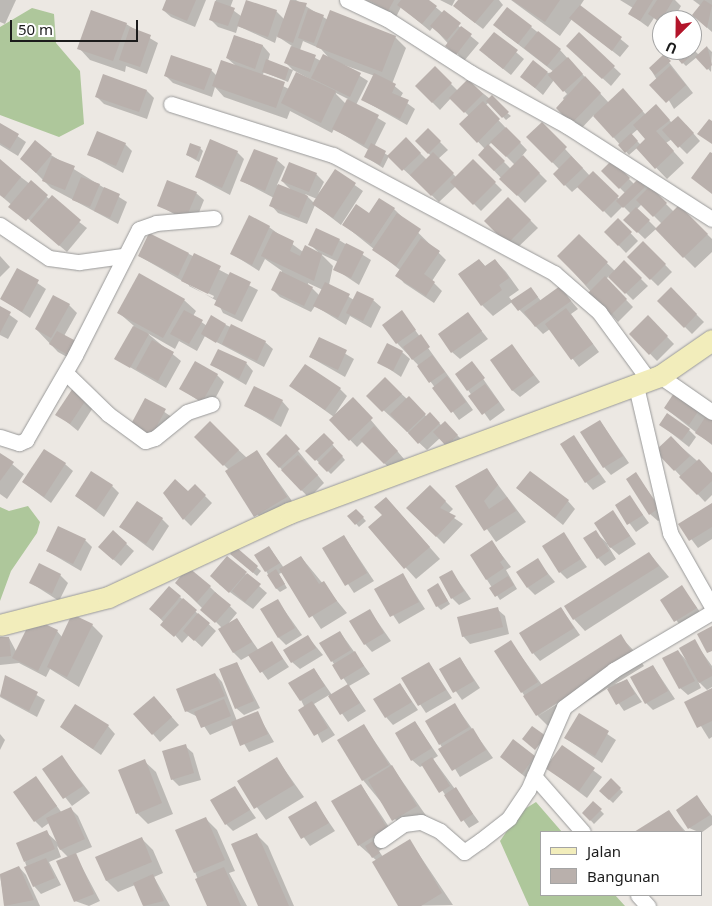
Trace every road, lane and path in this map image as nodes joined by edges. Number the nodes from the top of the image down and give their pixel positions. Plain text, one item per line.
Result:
1 (347, 0) edge
2 (172, 104) dead end
3 (214, 218) dead end
4 (712, 219) edge
5 (0, 225) edge
6 (123, 256) junction
7 (712, 340) edge
8 (66, 373) junction
9 (648, 379) junction
10 (212, 404) dead end
11 (712, 412) edge
12 (0, 437) edge
13 (712, 607) edge
14 (712, 612) edge
15 (0, 625) edge
16 (534, 776) junction
17 (582, 831) edge
18 (381, 840) dead end
19 (639, 896) edge
20 (648, 906) edge

1 - 4 street
2 - 9 street
3 - 6 street
5 - 6 street
6 - 8 street
7 - 9 main road
8 - 10 street
8 - 12 street
9 - 11 street
9 - 13 street
9 - 15 main road
14 - 16 street
16 - 17 street
16 - 18 street
19 - 20 street

